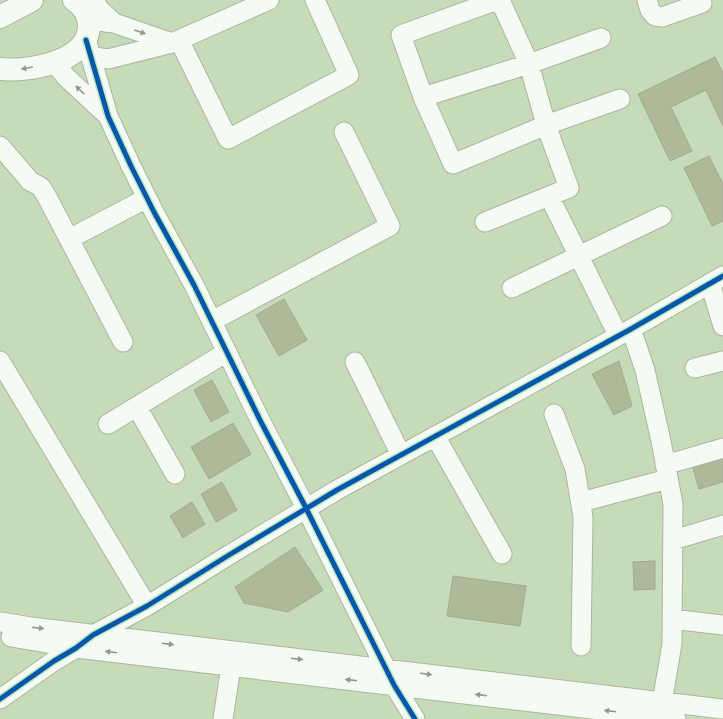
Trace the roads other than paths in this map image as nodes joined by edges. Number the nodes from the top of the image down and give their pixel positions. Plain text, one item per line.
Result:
1 (269, 0) edge
2 (315, 0) edge
3 (497, 0) edge
4 (500, 0) edge
5 (28, 1) edge
6 (702, 3) dead end
7 (649, 5) edge
8 (0, 17) edge
9 (85, 17) edge
10 (602, 38) dead end
11 (175, 41) junction
12 (54, 62) junction
13 (530, 64) junction
14 (0, 69) edge
15 (423, 97) junction
16 (620, 99) dead end
17 (108, 116) junction
18 (546, 125) junction
19 (344, 132) dead end
20 (0, 146) edge
21 (549, 196) junction
22 (147, 198) junction
23 (662, 216) dead end
24 (485, 222) dead end
25 (69, 239) junction
26 (579, 257) junction
27 (717, 280) edge
28 (512, 288) dead end
29 (212, 322) junction
30 (723, 326) edge
31 (624, 332) junction
32 (123, 342) dead end
33 (227, 352) junction
34 (0, 361) edge
35 (723, 361) edge
36 (355, 362) dead end
37 (695, 368) dead end
38 (137, 407) junction
39 (554, 414) dead end
40 (108, 424) dead end
41 (435, 436) junction
42 (723, 448) edge
43 (401, 455) junction
44 (667, 472) junction
45 (175, 474) dead end
46 (580, 502) junction
47 (306, 508) junction
48 (723, 525) edge
49 (673, 540) junction
50 (502, 554) dead end
51 (147, 606) junction
52 (672, 619) junction
53 (0, 622) edge
54 (723, 625) edge
55 (0, 635) edge
56 (93, 635) junction
57 (581, 646) dead end
58 (76, 648) junction
59 (231, 666) junction
60 (390, 677) junction
61 (0, 699) edge
62 (723, 709) edge
63 (664, 714) edge
64 (223, 719) edge
65 (415, 719) edge

1 - 11 street
2 - 11 street
3 - 15 street
4 - 13 street
5 - 8 main road
6 - 7 street
9 -> 11 street
9 - 11 street
9 - 12 main road
9 - 17 street
10 - 13 street
12 -> 14 main road
17 -> 12 street
13 - 15 street
13 - 18 street
15 - 18 street
16 - 18 street
17 - 22 street
18 - 21 street
19 - 29 street
20 - 25 street
21 - 24 street
21 - 26 street
22 - 25 street
22 - 29 street
23 - 26 street
25 - 32 street
26 - 28 street
26 - 31 street
27 - 30 street
27 - 31 street
29 - 33 street
31 - 41 street
31 - 44 street
33 - 38 street
33 - 47 street
34 - 51 street
35 - 37 street
36 - 43 street
38 - 40 street
38 - 45 street
39 - 46 street
41 - 43 street
41 - 50 street
42 - 44 street
43 - 47 street
44 - 46 street
44 - 49 street
46 - 57 street
47 - 51 street
47 - 60 street
48 - 49 street
49 - 52 street
51 - 56 street
52 - 54 street
52 - 63 street
53 -> 56 street
55 - 58 street
56 - 58 street
56 -> 60 street
59 -> 58 street
58 - 61 street
60 -> 59 street
59 - 64 street
60 - 63 street
60 - 65 street
62 - 63 street

